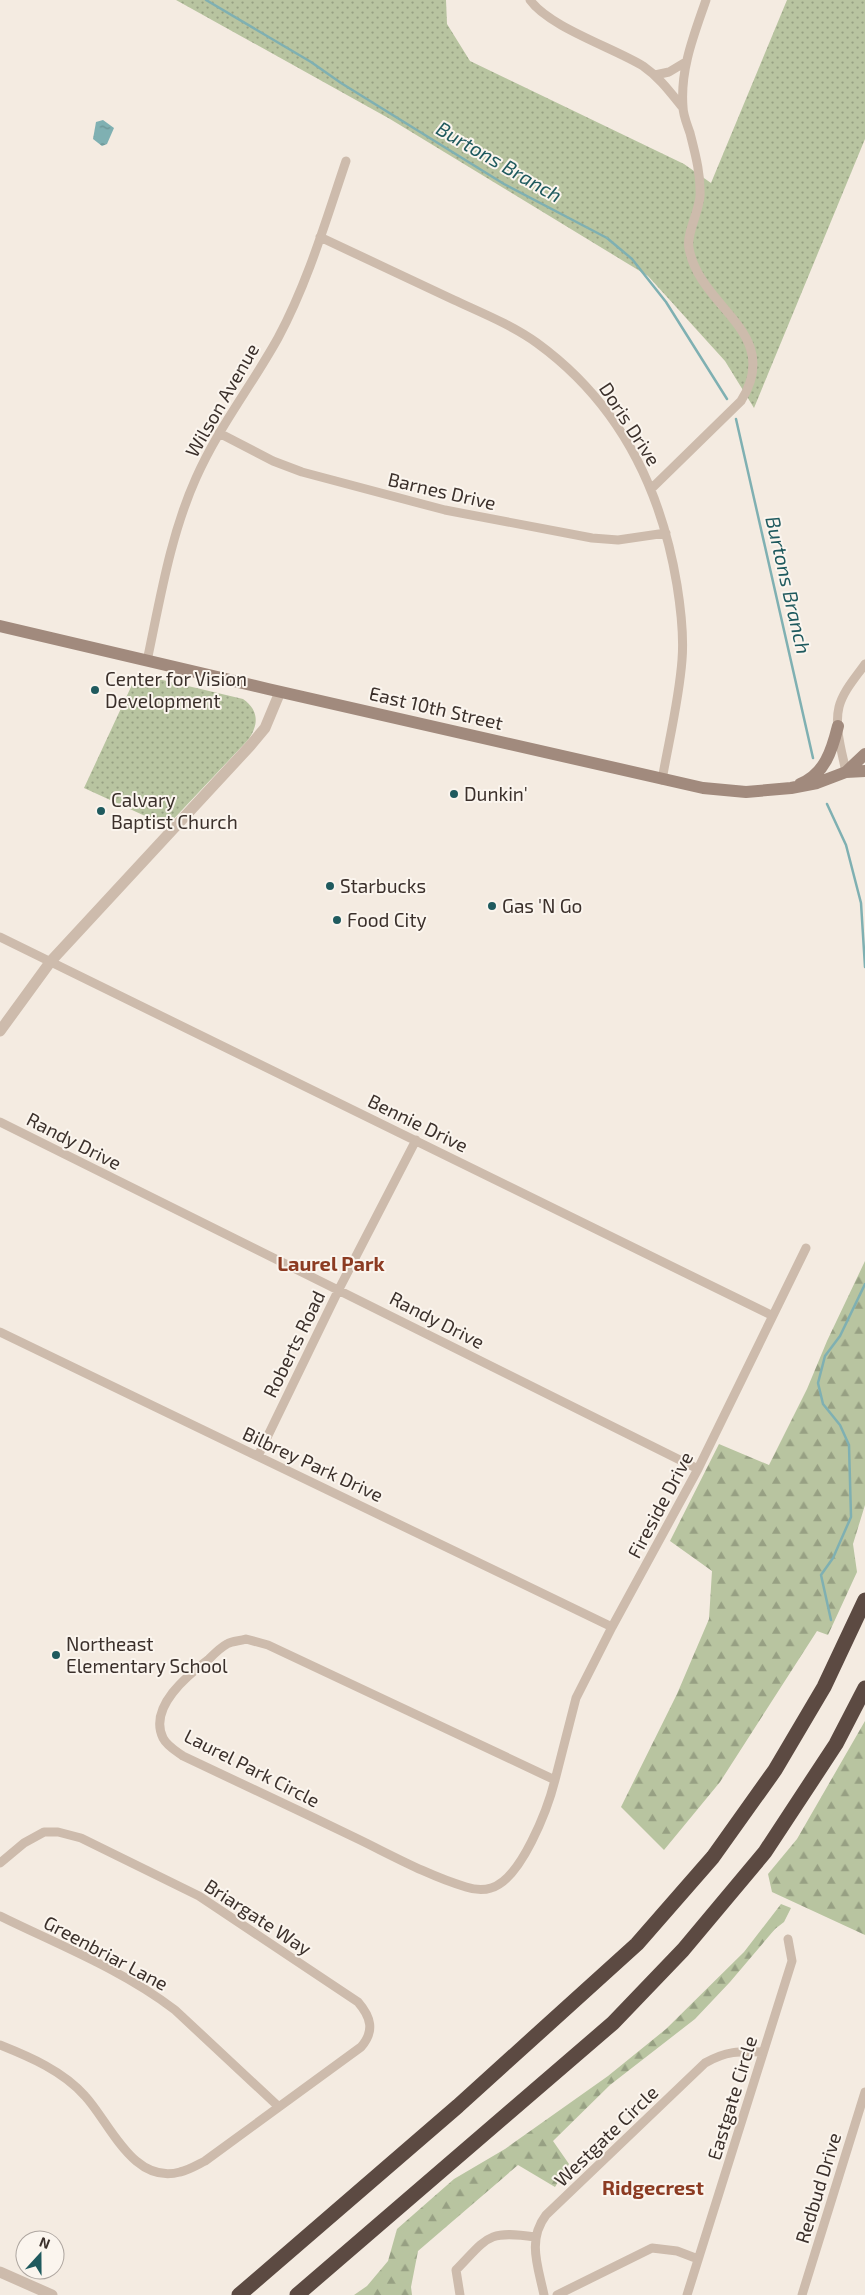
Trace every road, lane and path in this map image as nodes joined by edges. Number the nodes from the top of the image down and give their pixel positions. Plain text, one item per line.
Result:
1 (530, 0) edge
2 (706, 0) edge
3 (684, 62) junction
4 (655, 76) junction
5 (683, 108) junction
6 (346, 161) dead end
7 (320, 237) junction
8 (219, 433) junction
9 (652, 488) junction
10 (666, 533) junction
11 (0, 626) edge
12 (147, 661) junction
13 (865, 664) edge
14 (280, 692) junction
15 (838, 726) junction
16 (865, 754) edge
17 (865, 771) edge
18 (846, 772) junction
19 (662, 780) junction
20 (791, 788) junction
21 (0, 937) edge
22 (51, 961) junction
23 (0, 1031) edge
24 (0, 1122) edge
25 (416, 1140) junction
26 (806, 1248) dead end
27 (339, 1289) junction
28 (771, 1315) junction
29 (0, 1332) edge
30 (258, 1456) junction
31 (698, 1469) junction
32 (865, 1600) edge
33 (612, 1627) junction
34 (865, 1688) edge
35 (555, 1780) junction
36 (0, 1863) edge
37 (0, 1916) edge
38 (788, 1939) dead end
39 (0, 2045) edge
40 (763, 2052) junction
41 (865, 2092) edge
42 (279, 2107) junction
43 (535, 2237) junction
44 (698, 2259) junction
45 (0, 2272) edge
46 (52, 2295) edge
47 (239, 2295) edge
48 (297, 2295) edge
49 (460, 2295) edge
50 (544, 2295) edge
51 (557, 2295) edge
52 (687, 2295) edge
53 (802, 2295) edge

1 - 4 street
2 - 3 street
3 - 4 street
3 - 5 street
4 - 5 street
5 - 9 street
6 - 7 street, Wilson Avenue
7 - 8 street, Wilson Avenue
7 - 9 street, Doris Drive
8 - 10 street, Barnes Drive
8 - 12 street, Wilson Avenue
9 - 10 street, Doris Drive
10 - 19 street, Doris Drive
11 - 12 main road, East 10th Street
12 - 14 main road, East 10th Street
13 - 15 street
14 - 19 main road, East 10th Street
14 - 22 street
15 - 18 street
15 - 20 main road
16 - 18 main road
17 - 18 main road, East 10th Street
18 - 20 main road, East 10th Street
19 - 20 main road, East 10th Street
21 - 22 street, Bennie Drive
22 - 23 street
22 - 25 street, Bennie Drive
24 - 27 street, Randy Drive
25 - 27 street, Roberts Road
25 - 28 street, Bennie Drive
26 - 28 street, Fireside Drive
27 - 30 street, Roberts Road
27 - 31 street, Randy Drive
28 - 31 street, Fireside Drive
29 - 30 street, Bilbrey Park Drive
30 - 33 street, Bilbrey Park Drive
31 - 33 street, Fireside Drive
32 - 47 highway
33 - 35 street, Fireside Drive
34 - 48 highway
35 - 35 street, Laurel Park Circle
36 - 42 street, Briargate Way
37 - 42 street, Greenbriar Lane
38 - 40 street, Eastgate Circle
39 - 42 street, Briargate Way
40 - 43 street, Westgate Circle
40 - 44 street, Eastgate Circle
41 - 53 street, Redbud Drive
43 - 49 street
43 - 50 street
44 - 51 street
44 - 52 street, Eastgate Circle
45 - 46 street

